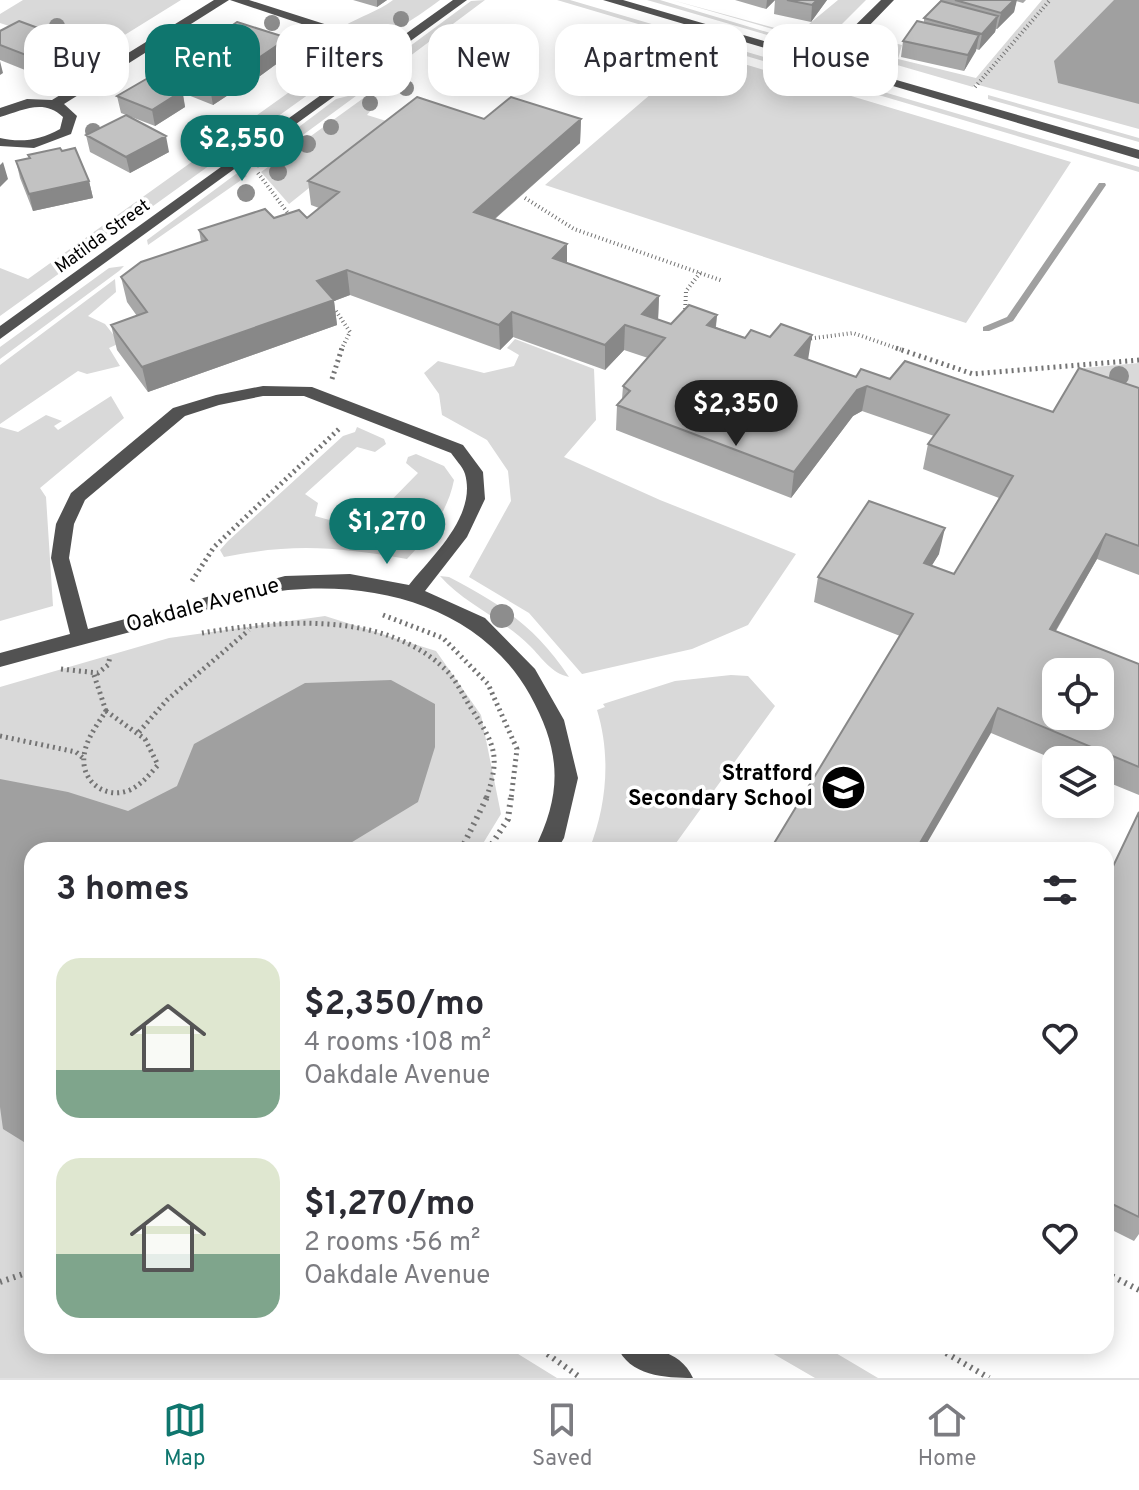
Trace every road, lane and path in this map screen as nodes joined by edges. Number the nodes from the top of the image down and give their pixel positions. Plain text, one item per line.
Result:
1 (223, 0) edge
2 (236, 0) edge
3 (461, 0) edge
4 (609, 0) edge
5 (888, 0) edge
6 (1050, 0) edge
7 (311, 24) edge
8 (864, 24) edge
9 (412, 36) edge
10 (763, 45) edge
11 (898, 84) edge
12 (329, 96) edge
13 (962, 103) junction
14 (54, 105) junction
15 (0, 113) edge
16 (0, 142) edge
17 (1139, 155) edge
18 (243, 158) junction
19 (525, 198) dead end
20 (292, 218) edge
21 (700, 273) junction
22 (723, 281) dead end
23 (336, 311) edge
24 (686, 315) edge
25 (0, 334) edge
26 (794, 341) edge
27 (1139, 360) edge
28 (327, 400) junction
29 (358, 411) junction
30 (413, 593) junction
31 (377, 613) dead end
32 (165, 615) junction
33 (257, 627) junction
34 (194, 634) dead end
35 (81, 638) junction
36 (120, 651) dead end
37 (0, 660) edge
38 (81, 663) dead end
39 (61, 669) junction
40 (46, 674) dead end
41 (94, 675) junction
42 (106, 711) junction
43 (139, 732) junction
44 (0, 736) edge
45 (83, 758) junction
46 (468, 842) edge
47 (493, 842) edge
48 (550, 842) edge
49 (24, 1274) edge
50 (1114, 1277) edge
51 (0, 1282) edge
52 (1139, 1290) edge
53 (547, 1354) edge
54 (642, 1354) edge
55 (948, 1354) edge
56 (581, 1378) edge
57 (679, 1378) edge
58 (989, 1378) edge

1 - 14 street
2 - 7 street
3 - 9 street, Matilda Street
4 - 10 street
5 - 8 street
6 - 13 path
11 - 13 street
12 - 18 street, Matilda Street
13 - 17 street
14 - 15 street
14 - 16 street
18 - 20 path
18 - 25 street, Matilda Street
19 - 21 path
21 - 22 path
21 - 24 path
23 - 28 path
26 - 27 path
28 - 29 street
28 - 35 street
29 - 30 street
29 - 32 path
30 - 32 street, Oakdale Avenue
30 - 48 street, Oakdale Avenue
31 - 47 path
32 - 35 street, Oakdale Avenue
33 - 34 path
33 - 43 path
33 - 46 path
35 - 37 street, Oakdale Avenue
36 - 41 path
38 - 39 path
39 - 40 path
39 - 41 path
41 - 42 path
42 - 43 path
42 - 45 path
43 - 45 path
44 - 45 path
49 - 51 path
50 - 52 path
53 - 56 path
54 - 57 street
55 - 58 path

